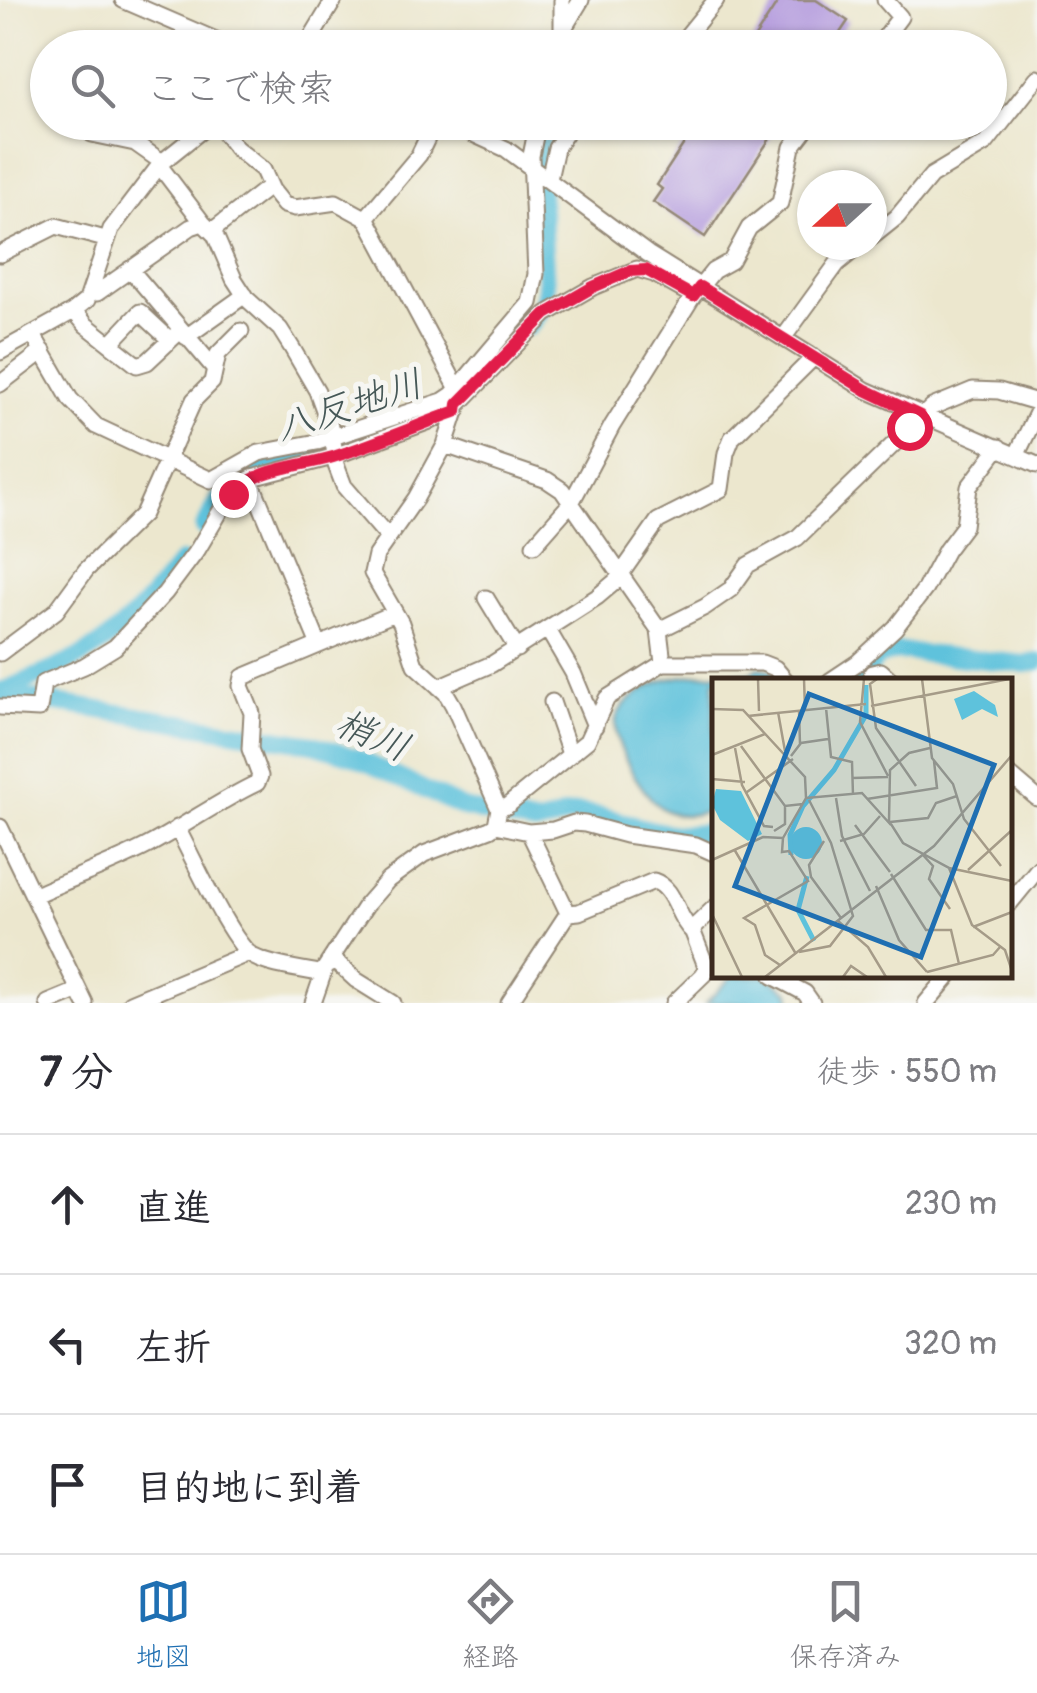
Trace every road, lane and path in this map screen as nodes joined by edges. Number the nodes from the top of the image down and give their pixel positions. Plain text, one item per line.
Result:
1 (123, 0) edge
2 (334, 0) edge
3 (562, 0) edge
4 (581, 0) edge
5 (716, 0) edge
6 (886, 0) edge
7 (564, 28) joint
8 (192, 30) edge
9 (316, 30) edge
10 (692, 30) edge
11 (891, 30) edge
12 (1037, 78) edge
13 (1007, 117) edge
14 (124, 140) edge
15 (190, 140) edge
16 (229, 140) edge
17 (426, 140) edge
18 (488, 140) edge
19 (533, 140) edge
20 (561, 140) edge
21 (797, 140) edge
22 (989, 140) edge
23 (160, 163) junction
24 (533, 167) junction
25 (550, 179) junction
26 (270, 186) junction
27 (366, 218) junction
28 (887, 225) edge
29 (208, 227) junction
30 (106, 240) junction
31 (0, 254) edge
32 (842, 260) edge
33 (130, 269) junction
34 (91, 292) junction
35 (696, 292) junction
36 (245, 295) junction
37 (74, 310) junction
38 (241, 331) dead end
39 (33, 335) junction
40 (178, 336) junction
41 (784, 337) junction
42 (110, 344) junction
43 (43, 351) junction
44 (0, 352) edge
45 (814, 357) junction
46 (214, 368) junction
47 (0, 384) edge
48 (460, 395) junction
49 (1037, 402) edge
50 (1037, 413) edge
51 (920, 416) junction
52 (332, 437) junction
53 (445, 445) junction
54 (999, 447) junction
55 (1017, 454) junction
56 (336, 456) junction
57 (166, 457) junction
58 (1037, 464) edge
59 (250, 479) junction
60 (571, 503) junction
61 (388, 537) junction
62 (534, 545) dead end
63 (622, 573) junction
64 (486, 598) dead end
65 (396, 613) junction
66 (548, 630) junction
67 (659, 630) junction
68 (320, 645) junction
69 (517, 648) junction
70 (0, 653) edge
71 (663, 663) junction
72 (784, 678) edge
73 (833, 678) edge
74 (870, 678) edge
75 (890, 678) edge
76 (439, 687) junction
77 (552, 702) dead end
78 (0, 707) edge
79 (596, 726) junction
80 (570, 754) junction
81 (1012, 777) edge
82 (1037, 798) edge
83 (497, 818) junction
84 (0, 827) edge
85 (177, 828) junction
86 (529, 832) junction
87 (712, 851) edge
88 (1037, 870) edge
89 (34, 894) junction
90 (1012, 900) edge
91 (712, 910) edge
92 (568, 912) junction
93 (692, 930) junction
94 (249, 953) junction
95 (332, 958) junction
96 (323, 974) junction
97 (776, 978) edge
98 (946, 978) edge
99 (81, 997) edge
100 (48, 1003) edge
101 (130, 1003) edge
102 (312, 1003) edge
103 (393, 1003) edge
104 (509, 1003) edge
105 (674, 1003) edge
106 (812, 1003) edge
107 (926, 1003) edge

1 - 8 street
2 - 9 street
3 - 7 street
4 - 7 street
5 - 10 street
6 - 11 street
12 - 13 street
14 - 23 street
15 - 23 street
16 - 26 street
17 - 27 street
18 - 24 street
19 - 24 street
20 - 25 street
21 - 35 street
22 - 28 street
23 - 29 street
23 - 30 street
24 - 25 street
24 - 48 street
25 - 35 street
26 - 27 street
26 - 29 street
27 - 48 street
29 - 33 street
29 - 36 street
30 - 31 street
30 - 34 street
32 - 41 street
33 - 34 street
33 - 40 street
34 - 37 street
35 - 41 street
35 - 48 street
35 - 60 street
36 - 40 street
36 - 52 street
37 - 39 street
37 - 42 street
38 - 46 street
39 - 43 street
39 - 44 street
40 - 42 street
40 - 42 street
40 - 46 street
41 - 45 street
43 - 47 street
43 - 57 street
45 - 51 street
45 - 63 street
46 - 57 street
48 - 52 street
48 - 53 street
48 - 56 street
49 - 51 street
50 - 55 street
51 - 54 street
51 - 67 street
52 - 56 street
52 - 57 street
53 - 60 street
53 - 61 street
54 - 55 street
54 - 73 street
55 - 58 street
56 - 59 street
56 - 61 street
57 - 70 street
59 - 68 street
59 - 78 street
60 - 62 street
60 - 63 street
61 - 65 street
63 - 66 street
63 - 67 street
64 - 69 street
65 - 68 street
65 - 76 street
66 - 69 street
66 - 79 street
67 - 71 street
68 - 85 street
69 - 76 street
71 - 72 street
71 - 79 street
74 - 75 street
76 - 83 street
77 - 80 street
79 - 80 street
80 - 83 street
81 - 82 street
83 - 86 street
83 - 95 street
84 - 89 street
85 - 89 street
85 - 94 street
86 - 87 street
86 - 92 street
88 - 90 street
89 - 99 street
91 - 93 street
92 - 93 street
92 - 104 street
93 - 105 street
94 - 96 street
94 - 101 street
95 - 96 street
95 - 103 street
96 - 102 street
97 - 106 street
98 - 107 street
99 - 100 street

